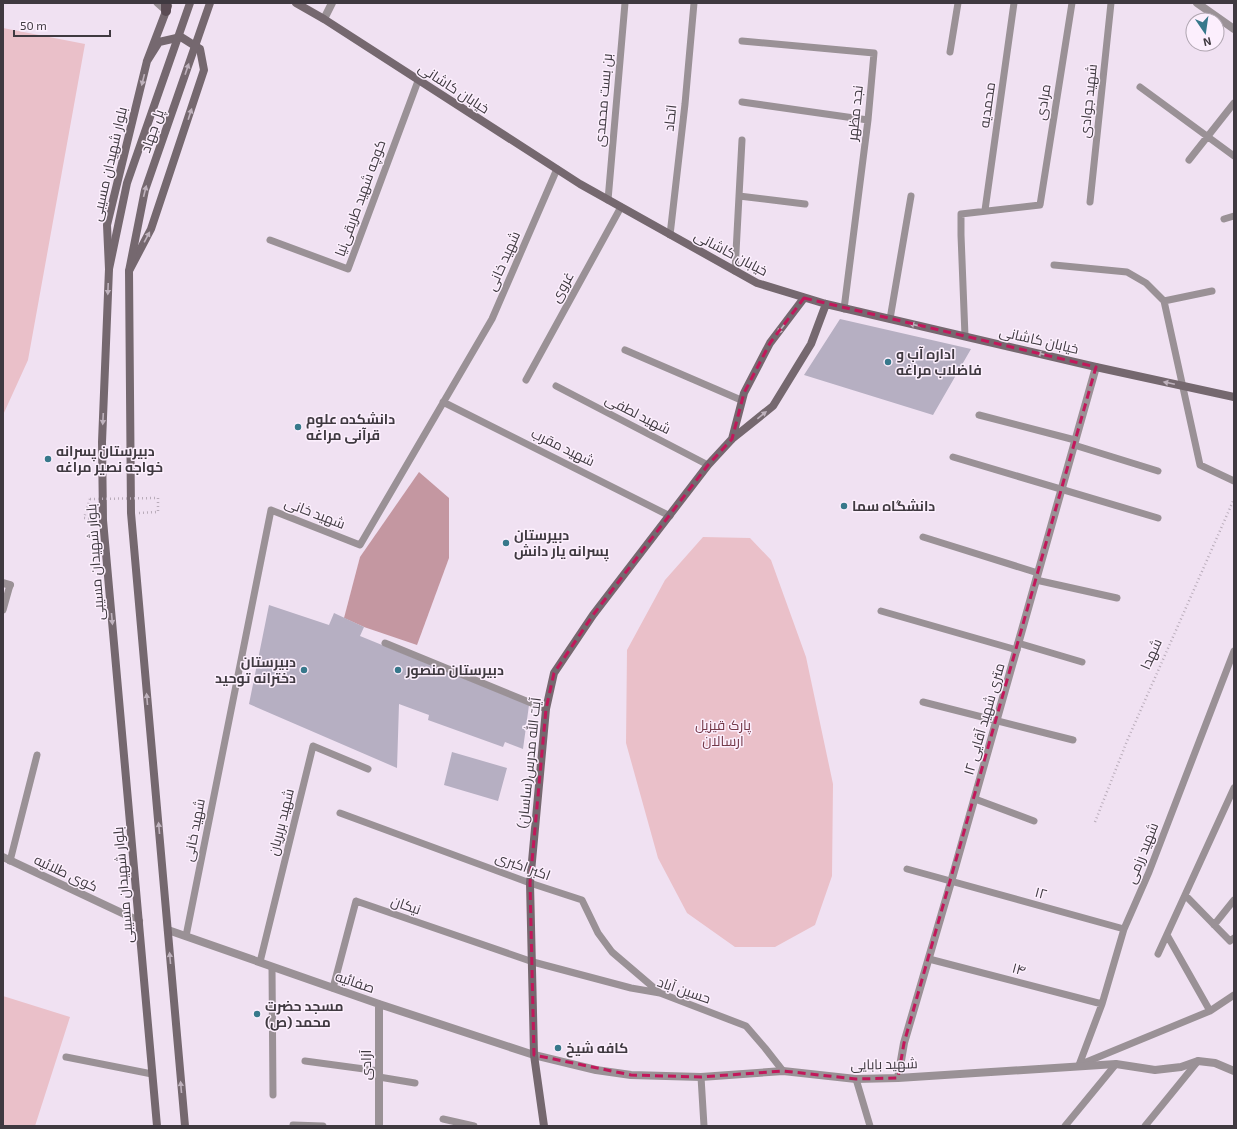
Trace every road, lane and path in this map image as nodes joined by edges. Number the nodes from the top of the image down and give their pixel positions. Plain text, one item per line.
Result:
1 (157, 3) edge
2 (190, 3) edge
3 (210, 3) edge
4 (296, 3) edge
5 (332, 3) edge
6 (625, 3) edge
7 (694, 3) edge
8 (958, 3) edge
9 (1014, 3) edge
10 (1072, 3) edge
11 (1111, 3) edge
12 (1197, 3) edge
13 (167, 6) edge
14 (324, 19) junction
15 (1234, 29) edge
16 (742, 41) dead end
17 (950, 52) dead end
18 (147, 61) junction
19 (418, 81) junction
20 (1140, 87) dead end
21 (742, 102) dead end
22 (1234, 103) edge
23 (868, 120) junction
24 (1208, 137) junction
25 (742, 140) dead end
26 (1234, 156) edge
27 (1189, 160) dead end
28 (557, 170) junction
29 (739, 196) junction
30 (911, 196) dead end
31 (608, 200) junction
32 (1090, 202) dead end
33 (805, 204) dead end
34 (621, 207) junction
35 (985, 210) junction
36 (1234, 216) edge
37 (1224, 219) dead end
38 (670, 235) junction
39 (270, 240) dead end
40 (1054, 265) dead end
41 (109, 269) junction
42 (129, 271) junction
43 (735, 271) junction
44 (1212, 291) dead end
45 (804, 298) junction
46 (1164, 301) junction
47 (826, 304) junction
48 (844, 309) junction
49 (890, 319) junction
50 (965, 336) junction
51 (624, 350) dead end
52 (1096, 367) junction
53 (526, 380) dead end
54 (556, 386) dead end
55 (1183, 386) junction
56 (1234, 397) edge
57 (741, 400) junction
58 (443, 402) junction
59 (979, 414) dead end
60 (732, 439) junction
61 (1075, 442) junction
62 (953, 457) dead end
63 (708, 465) junction
64 (1158, 471) dead end
65 (1234, 481) edge
66 (1062, 489) junction
67 (1234, 499) edge
68 (131, 513) junction
69 (670, 516) junction
70 (84, 518) dead end
71 (1158, 518) dead end
72 (923, 537) dead end
73 (1037, 576) junction
74 (6, 584) edge
75 (1117, 598) dead end
76 (3, 610) edge
77 (881, 611) dead end
78 (385, 643) dead end
79 (1018, 646) junction
80 (1234, 651) edge
81 (1082, 662) dead end
82 (923, 702) dead end
83 (546, 709) junction
84 (997, 721) junction
85 (1073, 740) dead end
86 (37, 755) dead end
87 (368, 769) dead end
88 (1234, 788) edge
89 (975, 799) junction
90 (340, 813) dead end
91 (1034, 821) dead end
92 (1095, 822) dead end
93 (7, 859) edge
94 (907, 869) dead end
95 (952, 882) junction
96 (530, 883) junction
97 (1185, 895) junction
98 (1234, 900) edge
99 (139, 921) junction
100 (1214, 925) junction
101 (168, 930) junction
102 (1124, 930) junction
103 (1166, 935) junction
104 (186, 936) junction
105 (1234, 938) edge
106 (1158, 954) dead end
107 (929, 959) junction
108 (260, 962) junction
109 (533, 962) junction
110 (272, 967) junction
111 (333, 988) junction
112 (660, 993) junction
113 (1234, 995) edge
114 (379, 1004) junction
115 (1102, 1004) junction
116 (1210, 1011) junction
117 (534, 1055) junction
118 (66, 1057) dead end
119 (305, 1061) dead end
120 (1198, 1062) junction
121 (1116, 1064) junction
122 (1079, 1065) junction
123 (783, 1071) junction
124 (1234, 1071) edge
125 (152, 1074) junction
126 (379, 1074) junction
127 (701, 1077) junction
128 (898, 1078) junction
129 (856, 1079) junction
130 (415, 1083) dead end
131 (273, 1095) dead end
132 (443, 1119) dead end
133 (293, 1124) dead end
134 (157, 1126) edge
135 (185, 1126) edge
136 (323, 1126) edge
137 (379, 1126) edge
138 (474, 1126) edge
139 (544, 1126) edge
140 (704, 1126) edge
141 (870, 1126) edge
142 (1066, 1126) edge
143 (1146, 1126) edge

1 - 13 lane
2 - 41 main road, پل جهاد, bridge
42 -> 3 main road, پل جهاد, bridge
4 - 14 main road, خیابان کاشانی
5 - 14 street
6 - 31 lane, بن بست محمدی
7 - 38 lane, اتحاد
8 - 17 lane
9 - 35 lane, محمدیه
10 - 35 lane, مرادی
11 - 32 lane, شهید جوادی
12 - 15 street
13 - 18 main road, بلوار شهیدان مسیبی
14 - 19 main road, خیابان کاشانی
16 - 23 lane, نجد مظهر
18 -> 41 main road, بلوار شهیدان مسیبی
42 -> 18 main road
19 - 28 main road, خیابان کاشانی
19 - 39 lane, کوچه شهید طریقی‌نیا
20 - 24 lane
21 - 23 lane
22 - 24 lane
23 - 48 lane, نجد مظهر
24 - 26 lane
24 - 27 lane
25 - 29 lane
28 - 31 main road, خیابان کاشانی
28 - 58 lane, شهید خانی
29 - 33 lane
29 - 43 lane
30 - 49 lane
31 - 34 main road, خیابان کاشانی
34 - 38 main road, خیابان کاشانی
34 - 53 lane, غروی
35 - 50 lane
36 - 37 lane
38 - 43 main road, خیابان کاشانی
40 - 46 lane
41 -> 99 main road, بلوار شهیدان مسیبی
42 - 68 main road
43 - 45 main road, خیابان کاشانی
44 - 46 lane
45 - 47 main road, خیابان کاشانی
45 -> 57 main road, آیت الله مدرس(ساسان)
46 - 55 lane
47 - 48 main road, خیابان کاشانی
60 -> 47 main road, آیت الله مدرس(ساسان)
48 - 49 main road, خیابان کاشانی
50 -> 49 main road, خیابان کاشانی
52 -> 50 main road, خیابان کاشانی
51 - 57 lane
55 -> 52 main road, خیابان کاشانی
52 - 61 street, ۱۲ متری شهید آقایی
54 - 63 lane, شهید لطفی
55 - 56 main road, خیابان کاشانی
55 - 65 lane
57 - 60 main road, آیت الله مدرس(ساسان)
58 - 69 lane, شهید مقرب
58 - 104 lane, شهید خانی
59 - 61 lane
60 - 63 main road, آیت الله مدرس(ساسان)
61 - 64 lane
61 - 66 street, ۱۲ متری شهید آقایی
62 - 66 lane
63 - 69 main road, آیت الله مدرس(ساسان)
66 - 71 lane
66 - 73 street, ۱۲ متری شهید آقایی
67 - 92 path, شهدا
68 - 70 path, bridge
101 -> 68 main road
69 - 83 main road, آیت الله مدرس(ساسان)
72 - 73 lane
73 - 75 lane
73 - 79 street, ۱۲ متری شهید آقایی
74 - 76 lane
77 - 79 lane
78 - 83 lane
79 - 81 lane
79 - 84 street, ۱۲ متری شهید آقایی
80 - 102 lane, شهید رزمی
82 - 84 lane
83 - 96 main road, آیت الله مدرس(ساسان)
84 - 85 lane
84 - 89 street, ۱۲ متری شهید آقایی
86 - 93 lane
87 - 108 lane, شهید بربریان
88 - 97 lane
89 - 91 lane
89 - 95 street, ۱۲ متری شهید آقایی
90 - 96 lane, اکبر اکبری
93 - 99 street, کوی طلائیه
94 - 95 lane, ۱۲
95 - 102 lane, ۱۲
95 - 107 street, ۱۲ متری شهید آقایی
96 - 109 main road, آیت الله مدرس(ساسان)
96 - 112 lane, اکبر اکبری
97 - 100 lane
97 - 103 lane
98 - 100 lane
99 - 125 main road, بلوار شهیدان مسیبی
100 - 105 lane
101 - 104 street, صفائیه
135 -> 101 main road
102 - 115 lane, شهید رزمی
103 - 106 lane
103 - 116 lane
104 - 108 street, صفائیه
107 - 115 lane, ۱۴
107 - 128 street, ۱۲ متری شهید آقایی
108 - 110 street, صفائیه
109 - 111 lane, نیکان
109 - 112 lane, حسین آباد
109 - 117 main road, آیت الله مدرس(ساسان)
110 - 111 street, صفائیه
110 - 131 lane
111 - 114 street, صفائیه
112 - 123 lane, حسین آباد
113 - 116 lane
114 - 117 street, صفائیه
114 - 126 street, آزادی
115 - 122 lane, شهید رزمی
116 - 122 lane
117 - 127 street, شهید بابایی
117 - 139 main road, آیت الله مدرس(ساسان)
118 - 125 lane
119 - 126 lane
120 - 121 street, شهید بابایی
120 - 124 street, شهید بابایی
120 - 143 lane
121 - 122 street, شهید بابایی
121 - 142 lane
122 - 128 street, شهید بابایی
123 - 127 street, شهید بابایی
123 - 129 street, شهید بابایی
125 - 134 main road, بلوار شهیدان مسیبی
126 - 130 lane
126 - 137 street, آزادی
127 - 140 lane
128 - 129 street, شهید بابایی
129 - 141 lane
132 - 138 lane
133 - 136 lane

